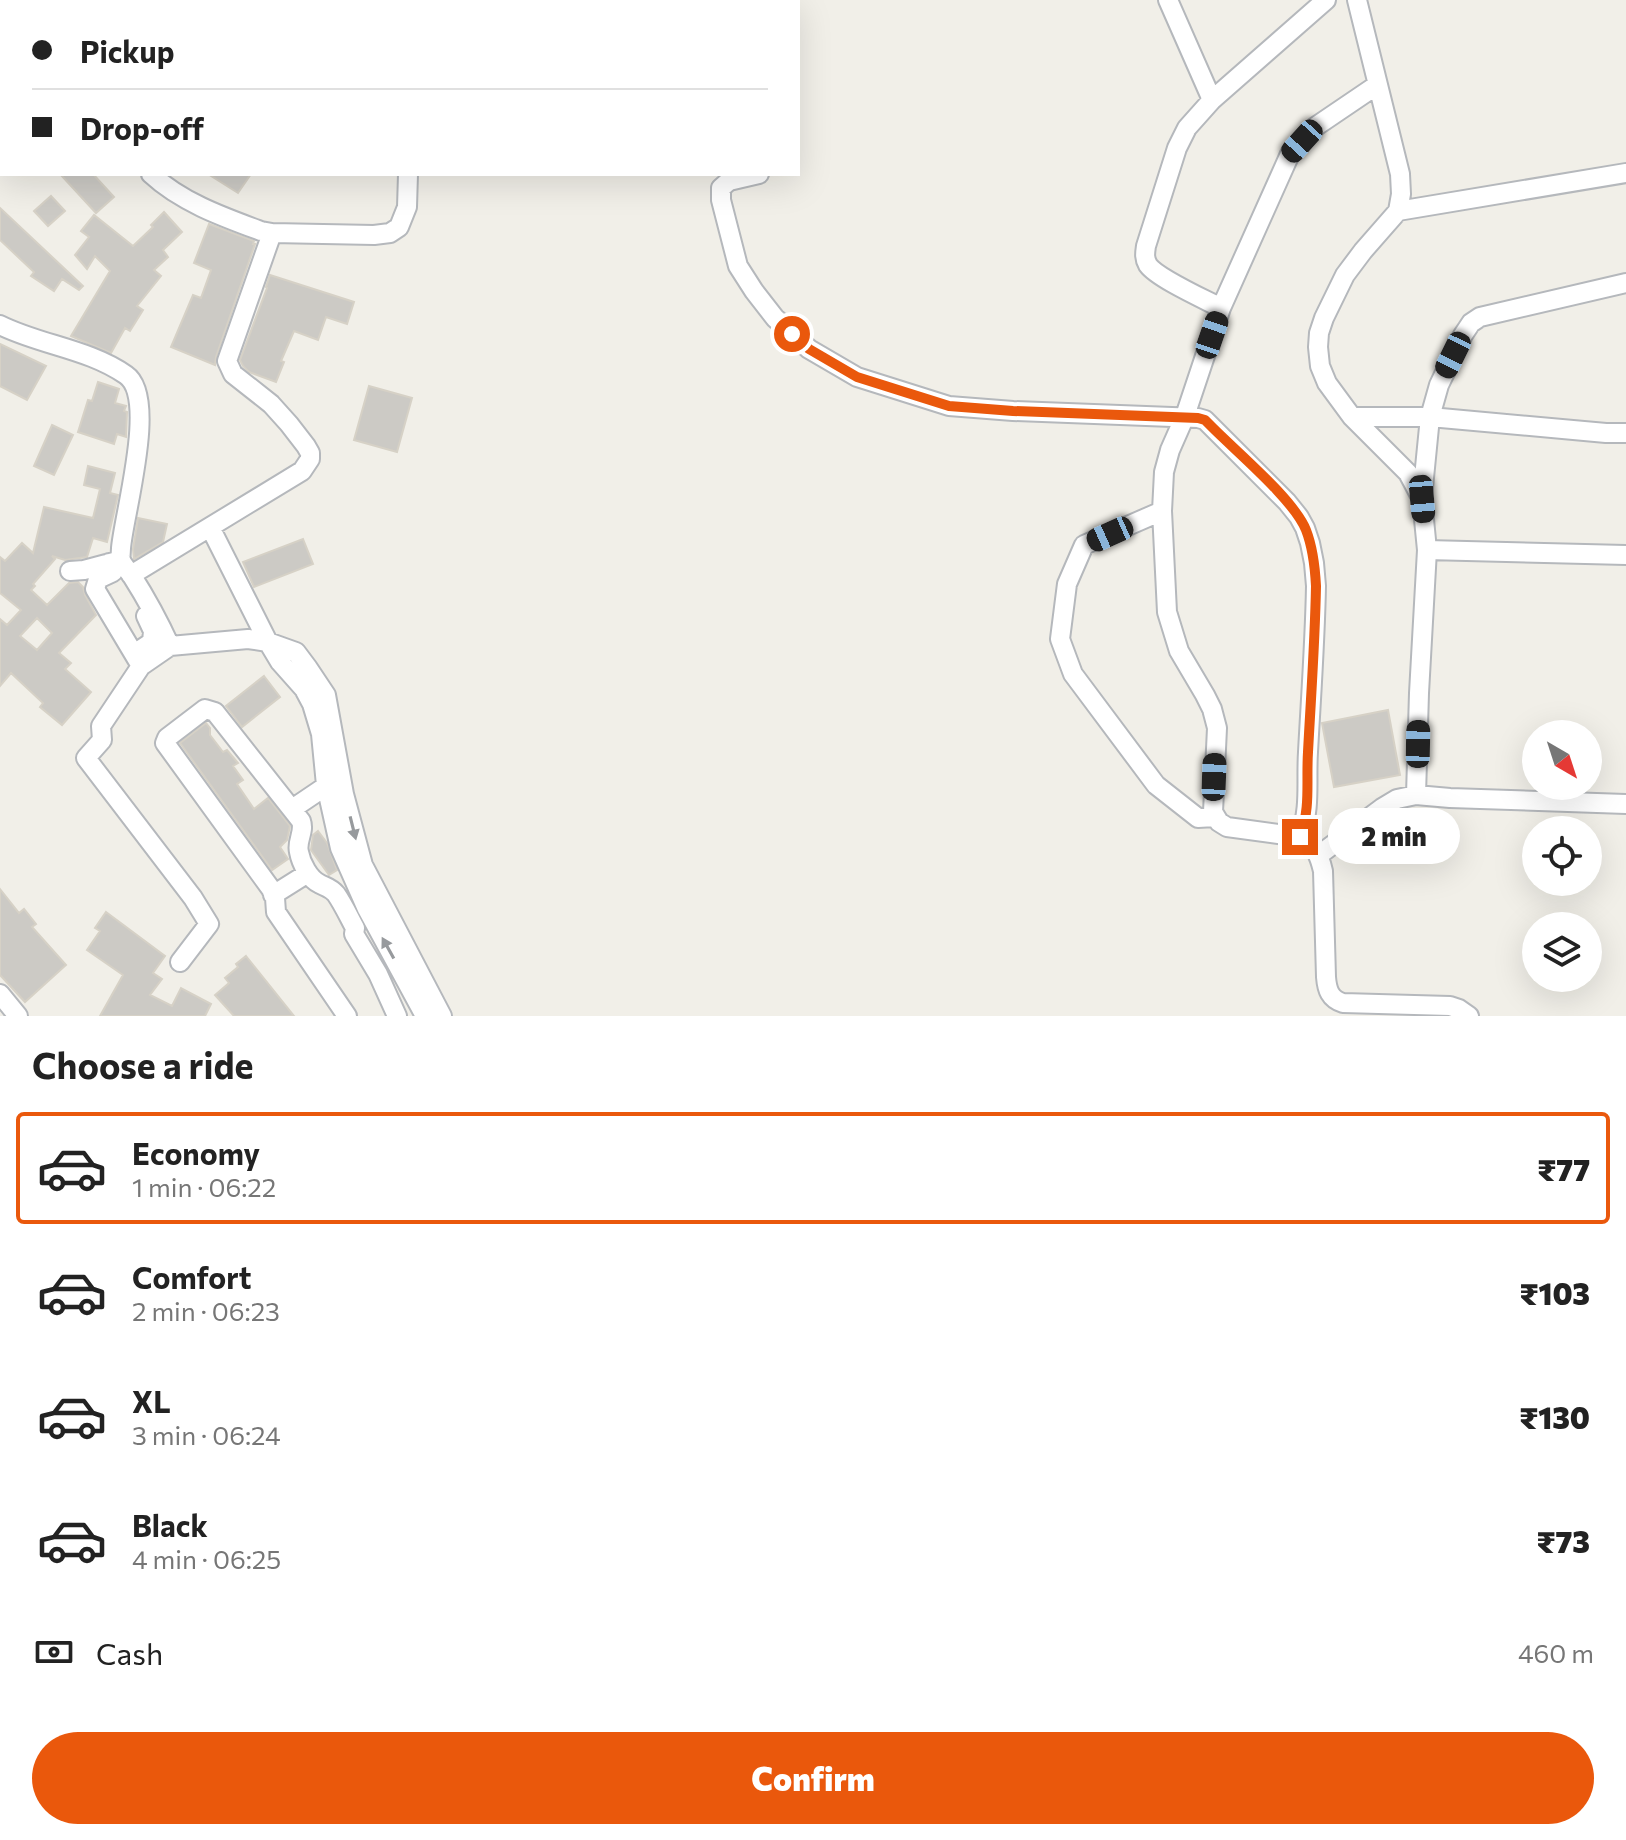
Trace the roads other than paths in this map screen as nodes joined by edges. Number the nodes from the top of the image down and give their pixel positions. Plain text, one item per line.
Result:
1 (1168, 0) edge
2 (1326, 0) edge
3 (1357, 0) edge
4 (1377, 85) junction
5 (1212, 100) junction
6 (1626, 173) edge
7 (153, 176) edge
8 (408, 176) edge
9 (750, 176) edge
10 (1398, 211) junction
11 (272, 233) junction
12 (1626, 283) edge
13 (1221, 308) junction
14 (0, 325) edge
15 (1185, 416) junction
16 (1352, 417) junction
17 (1430, 417) junction
18 (1626, 433) edge
19 (1422, 499) junction
20 (1162, 511) junction
21 (210, 527) junction
22 (1427, 550) junction
23 (1626, 555) edge
24 (119, 568) junction
25 (70, 571) dead end
26 (268, 642) junction
27 (170, 646) junction
28 (138, 660) junction
29 (334, 781) junction
30 (1416, 795) junction
31 (1626, 804) edge
32 (292, 809) junction
33 (1215, 817) junction
34 (1300, 837) junction
35 (1319, 855) junction
36 (308, 873) junction
37 (273, 895) junction
38 (180, 962) dead end
39 (0, 994) edge
40 (431, 1010) edge
41 (18, 1016) edge
42 (347, 1016) edge
43 (397, 1016) edge
44 (1469, 1016) edge

1 - 5 street
2 - 5 street
3 - 4 street
4 - 10 street
4 - 13 street
5 - 13 street
6 - 10 street
7 - 11 street
8 - 11 street
9 - 15 street
10 - 16 street
11 - 21 street
12 - 17 street
13 - 15 street
14 - 24 street
15 - 20 street
15 - 34 street
16 - 17 street
16 - 19 street
17 - 18 street
17 - 19 street
19 - 22 street
20 - 33 street
20 - 33 street
21 - 24 street
21 - 26 street
22 - 23 street
22 - 30 street
24 - 25 street
24 - 27 street
24 - 28 street
24 - 28 street
26 - 27 street
26 - 29 street
27 - 28 street
28 - 38 street
29 - 32 street
29 - 40 street
30 - 31 street
30 - 35 street
32 - 36 street
32 - 37 street
33 - 34 street
34 - 35 street
35 - 44 street
36 - 37 street
36 - 43 street
37 - 42 street
39 - 41 street

